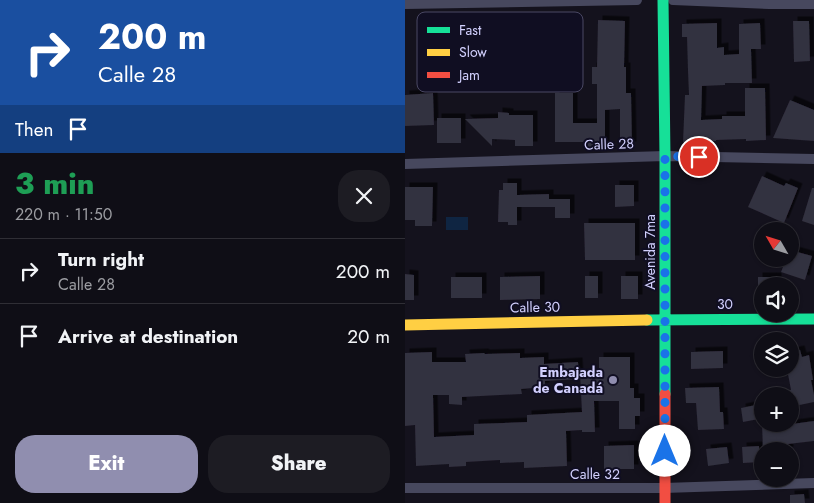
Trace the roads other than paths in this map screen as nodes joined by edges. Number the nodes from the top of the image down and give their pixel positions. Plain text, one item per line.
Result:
1 (637, 0) edge
2 (663, 0) edge
3 (673, 0) edge
4 (496, 1) edge
5 (431, 2) edge
6 (405, 4) edge
7 (814, 4) edge
8 (665, 156) junction
9 (814, 159) edge
10 (405, 164) edge
11 (814, 319) edge
12 (665, 320) junction
13 (405, 325) edge
14 (814, 483) edge
15 (405, 488) edge
16 (664, 488) junction
17 (665, 503) edge

1 - 4 street
2 - 8 main road, Avenida 7ma
3 - 7 street
4 - 5 street
5 - 6 street
8 - 9 street, Calle 28
8 - 10 street, Calle 28
8 - 12 main road, Avenida 7ma
11 - 12 main road, 30
12 - 13 main road, Calle 30
12 - 16 main road, Avenida 7ma
14 - 16 street, Calle 32
15 - 16 street, Calle 32
16 - 17 main road, Avenida 7ma

